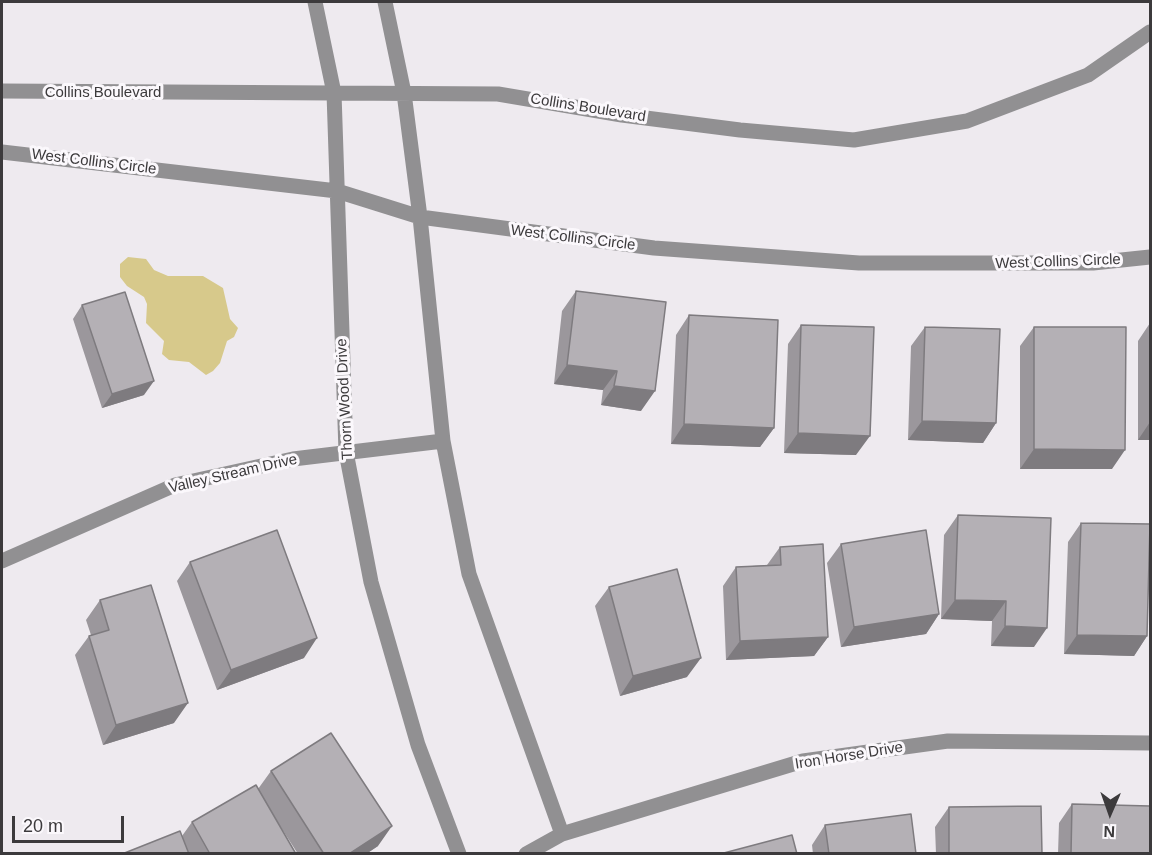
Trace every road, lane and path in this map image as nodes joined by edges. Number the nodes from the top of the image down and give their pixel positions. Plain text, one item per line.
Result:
1 (315, 2) edge
2 (385, 2) edge
3 (1150, 32) edge
4 (2, 91) edge
5 (334, 93) junction
6 (404, 93) junction
7 (2, 152) edge
8 (337, 191) junction
9 (420, 217) junction
10 (1150, 257) edge
11 (443, 441) junction
12 (346, 452) junction
13 (2, 561) edge
14 (1150, 743) edge
15 (562, 834) junction
16 (459, 854) edge
17 (526, 854) edge

1 - 5 street, Thorn Wood Drive
2 - 6 street
3 - 6 street, Collins Boulevard
4 - 5 street, Collins Boulevard
5 - 6 street, Collins Boulevard
5 - 8 street, Thorn Wood Drive
6 - 9 street
7 - 8 street, West Collins Circle
8 - 9 street, West Collins Circle
8 - 12 street, Thorn Wood Drive
9 - 10 street, West Collins Circle
9 - 11 street
11 - 12 street, Valley Stream Drive
11 - 15 street
12 - 13 street, Valley Stream Drive
12 - 16 street, Thorn Wood Drive
14 - 15 street, Iron Horse Drive
15 - 17 street, Iron Horse Drive

